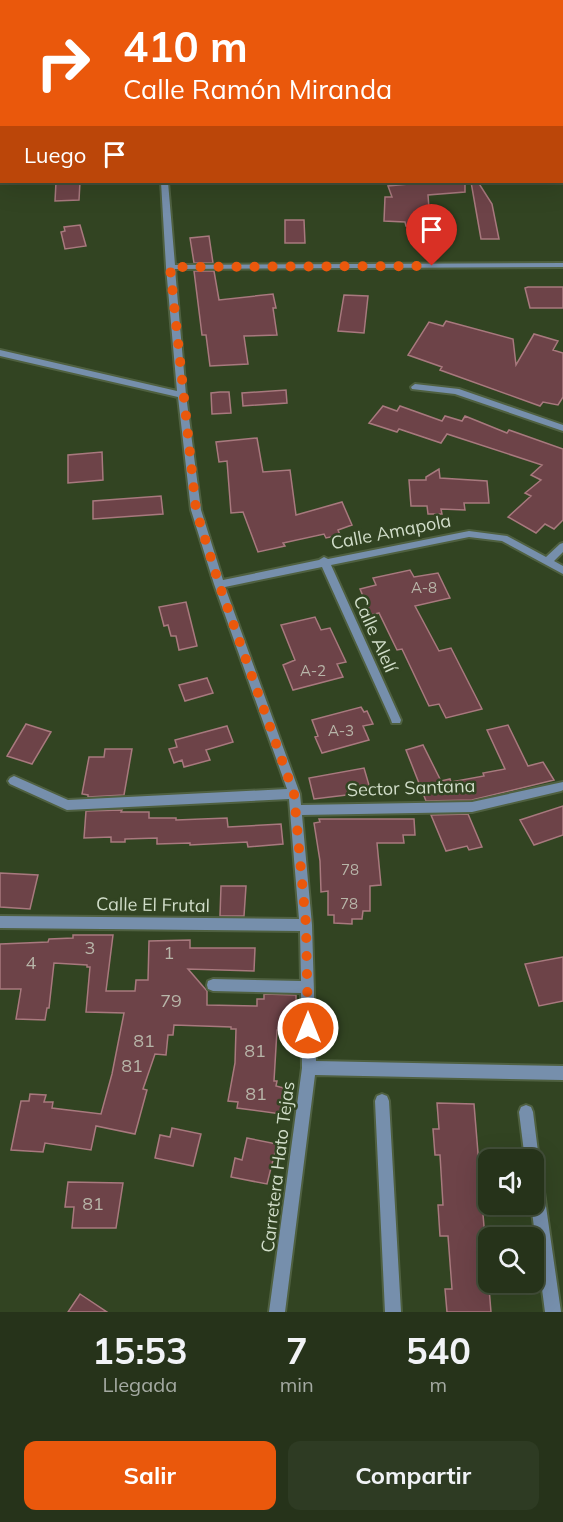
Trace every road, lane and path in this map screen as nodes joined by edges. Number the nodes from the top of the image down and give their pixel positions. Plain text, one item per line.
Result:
1 (165, 183) edge
2 (563, 265) edge
3 (170, 267) junction
4 (0, 354) edge
5 (415, 387) dead end
6 (182, 395) junction
7 (563, 428) edge
8 (563, 546) edge
9 (324, 561) junction
10 (548, 561) junction
11 (563, 570) edge
12 (219, 584) junction
13 (396, 720) dead end
14 (14, 781) dead end
15 (561, 786) dead end
16 (294, 794) junction
17 (296, 810) junction
18 (0, 922) edge
19 (306, 925) junction
20 (213, 985) dead end
21 (308, 987) junction
22 (309, 1068) junction
23 (563, 1073) edge
24 (382, 1101) dead end
25 (526, 1112) dead end
26 (531, 1149) edge
27 (540, 1215) edge
28 (277, 1312) edge
29 (393, 1312) edge
30 (553, 1312) edge

1 - 3 street, Carretera Hato Tejas
2 - 3 street
3 - 6 street, Carretera Hato Tejas
4 - 6 street
5 - 7 street
6 - 12 street, Carretera Hato Tejas
8 - 10 street
9 - 10 street, Calle Amapola
9 - 12 street, Calle Amapola
9 - 13 street, Calle Alelí
10 - 11 street, Calle Amapola
12 - 16 street, Carretera Hato Tejas
14 - 16 street
15 - 17 street, Sector Santana
16 - 17 street, Carretera Hato Tejas
17 - 19 street, Carretera Hato Tejas
18 - 19 street, Calle El Frutal
19 - 21 street, Carretera Hato Tejas
20 - 21 street
21 - 22 street, Carretera Hato Tejas
22 - 23 street
22 - 28 street, Carretera Hato Tejas
24 - 29 street
25 - 26 street
27 - 30 street

